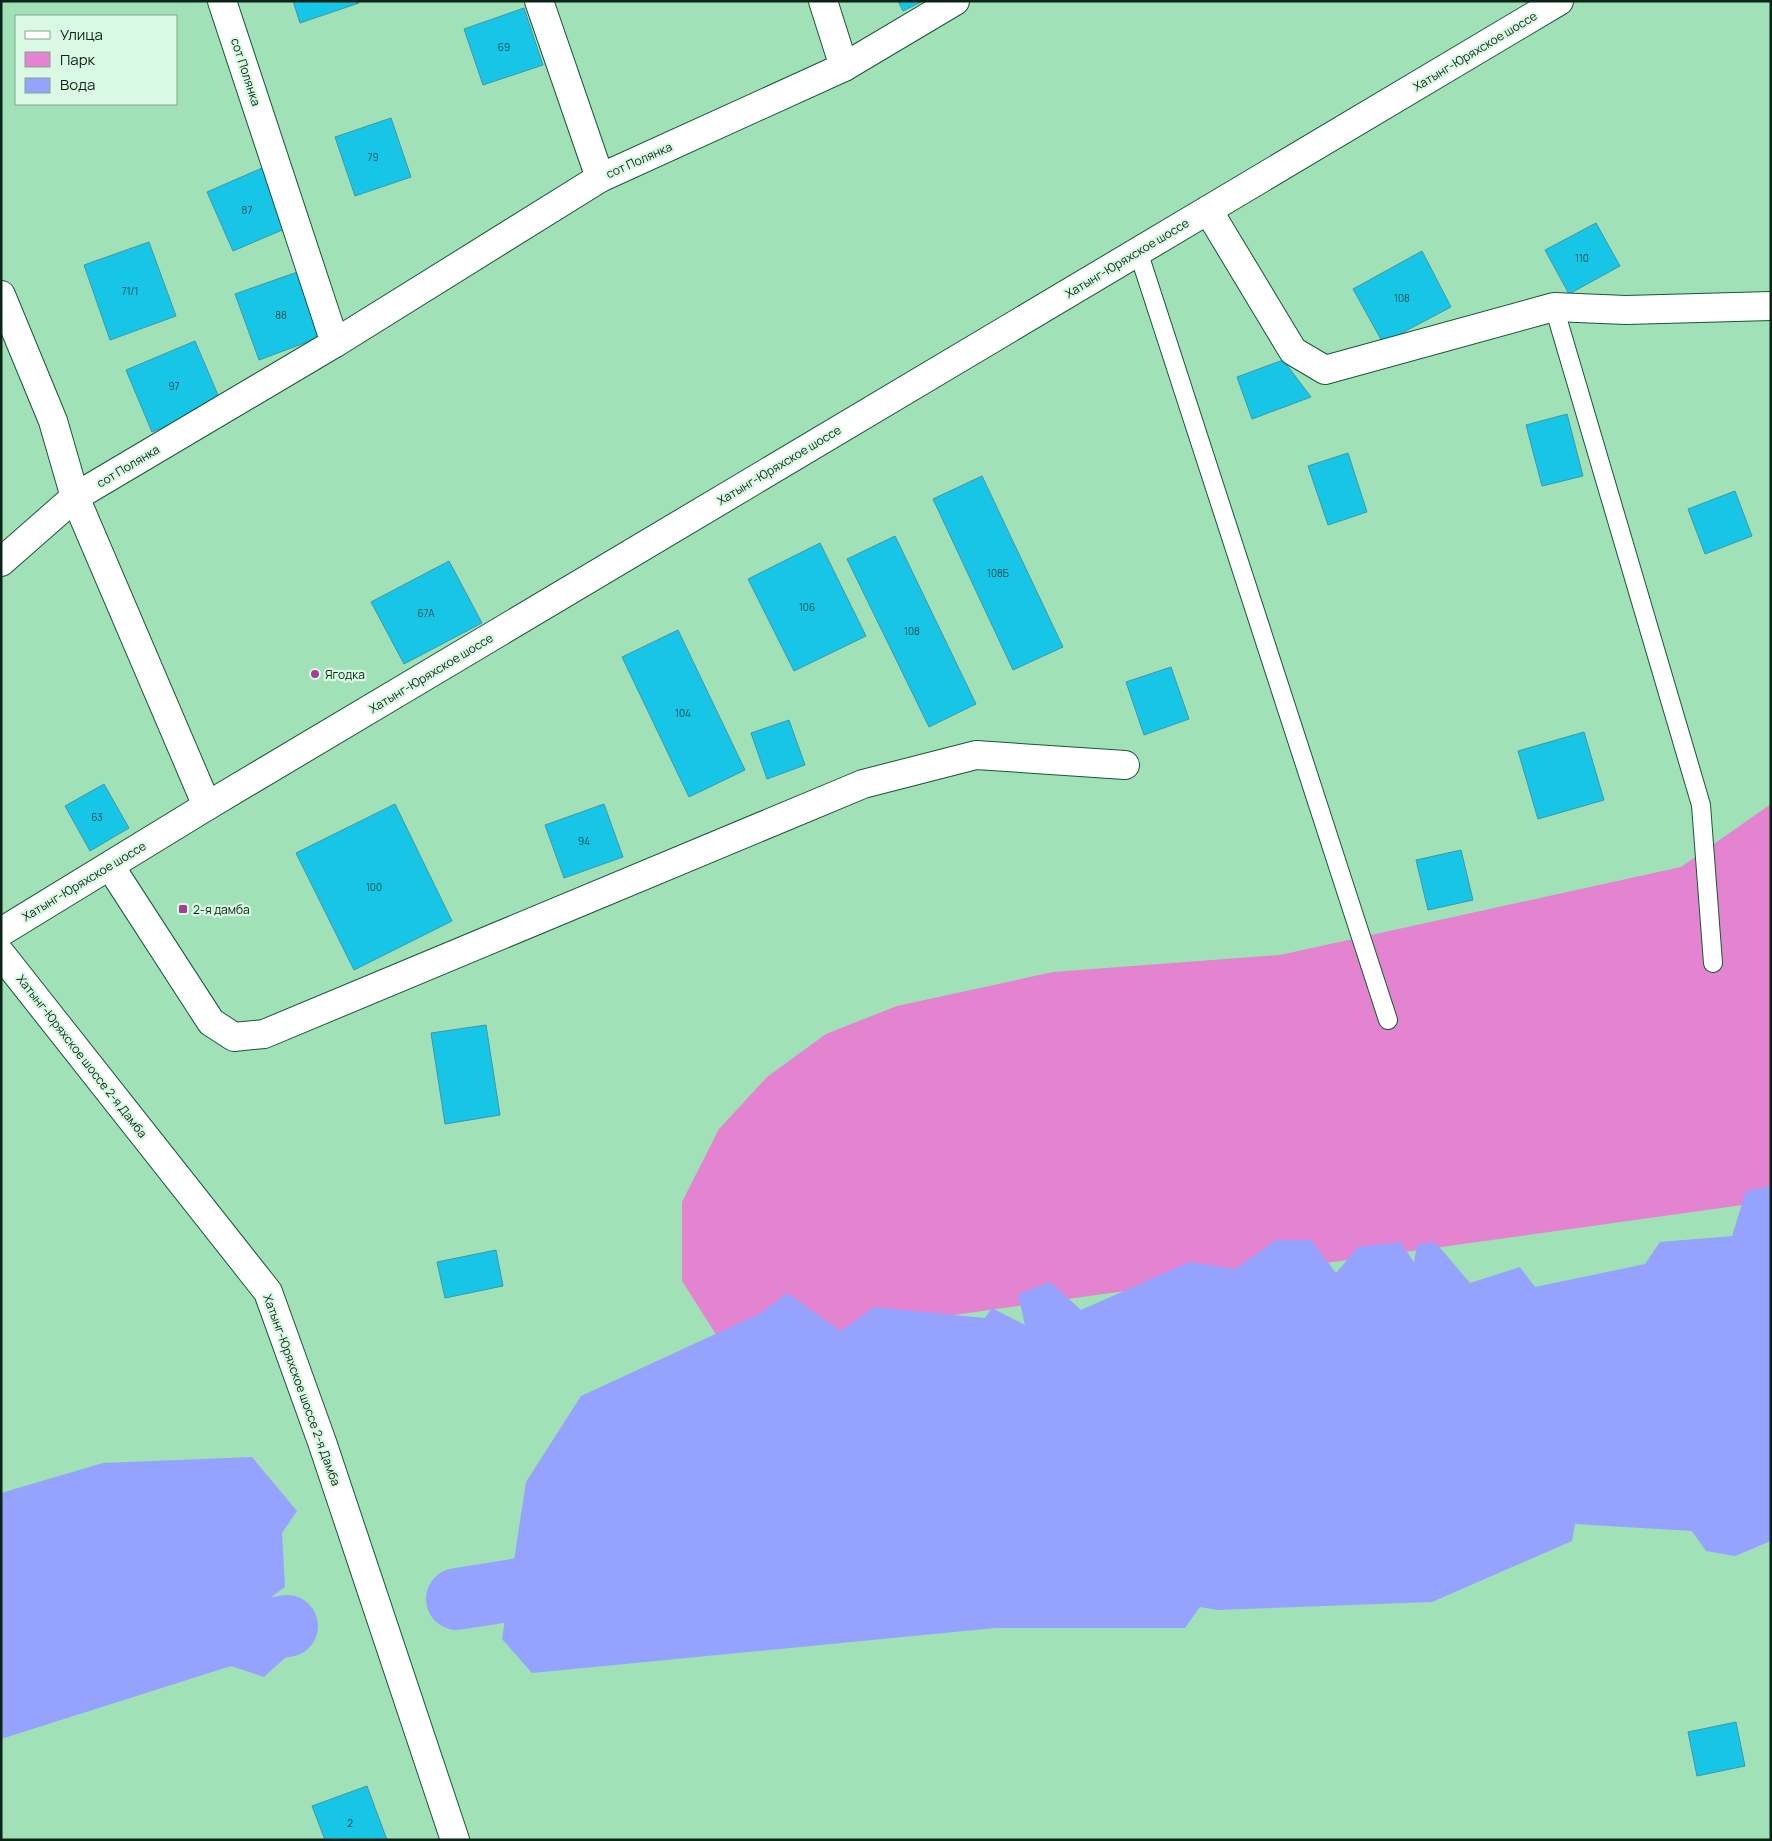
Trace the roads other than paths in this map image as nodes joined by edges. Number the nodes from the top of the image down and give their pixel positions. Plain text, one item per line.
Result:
1 (222, 1) edge
2 (539, 1) edge
3 (823, 1) edge
4 (955, 1) edge
5 (1559, 1) edge
6 (844, 68) junction
7 (600, 178) junction
8 (1208, 210) junction
9 (1138, 251) junction
10 (1, 295) edge
11 (1554, 307) junction
12 (1770, 307) edge
13 (335, 343) junction
14 (75, 497) junction
15 (1, 562) edge
16 (1125, 764) dead end
17 (207, 806) junction
18 (110, 866) junction
19 (1, 932) edge
20 (1, 954) edge
21 (1713, 963) dead end
22 (1388, 1020) dead end
23 (455, 1840) edge

1 - 13 street, сот Полянка
2 - 7 street
3 - 6 street
4 - 6 street, сот Полянка
5 - 8 street, Хатынг-Юряхское шоссе
6 - 7 street, сот Полянка
7 - 13 street, сот Полянка
8 - 9 street, Хатынг-Юряхское шоссе
8 - 11 street
9 - 17 street, Хатынг-Юряхское шоссе
9 - 22 lane
10 - 14 street
11 - 12 street
11 - 21 lane
13 - 14 street, сот Полянка
14 - 15 street, сот Полянка
14 - 17 street
16 - 18 street
17 - 18 street, Хатынг-Юряхское шоссе
18 - 19 street, Хатынг-Юряхское шоссе
20 - 23 street, Хатынг-Юряхское шоссе 2-я Дамба

